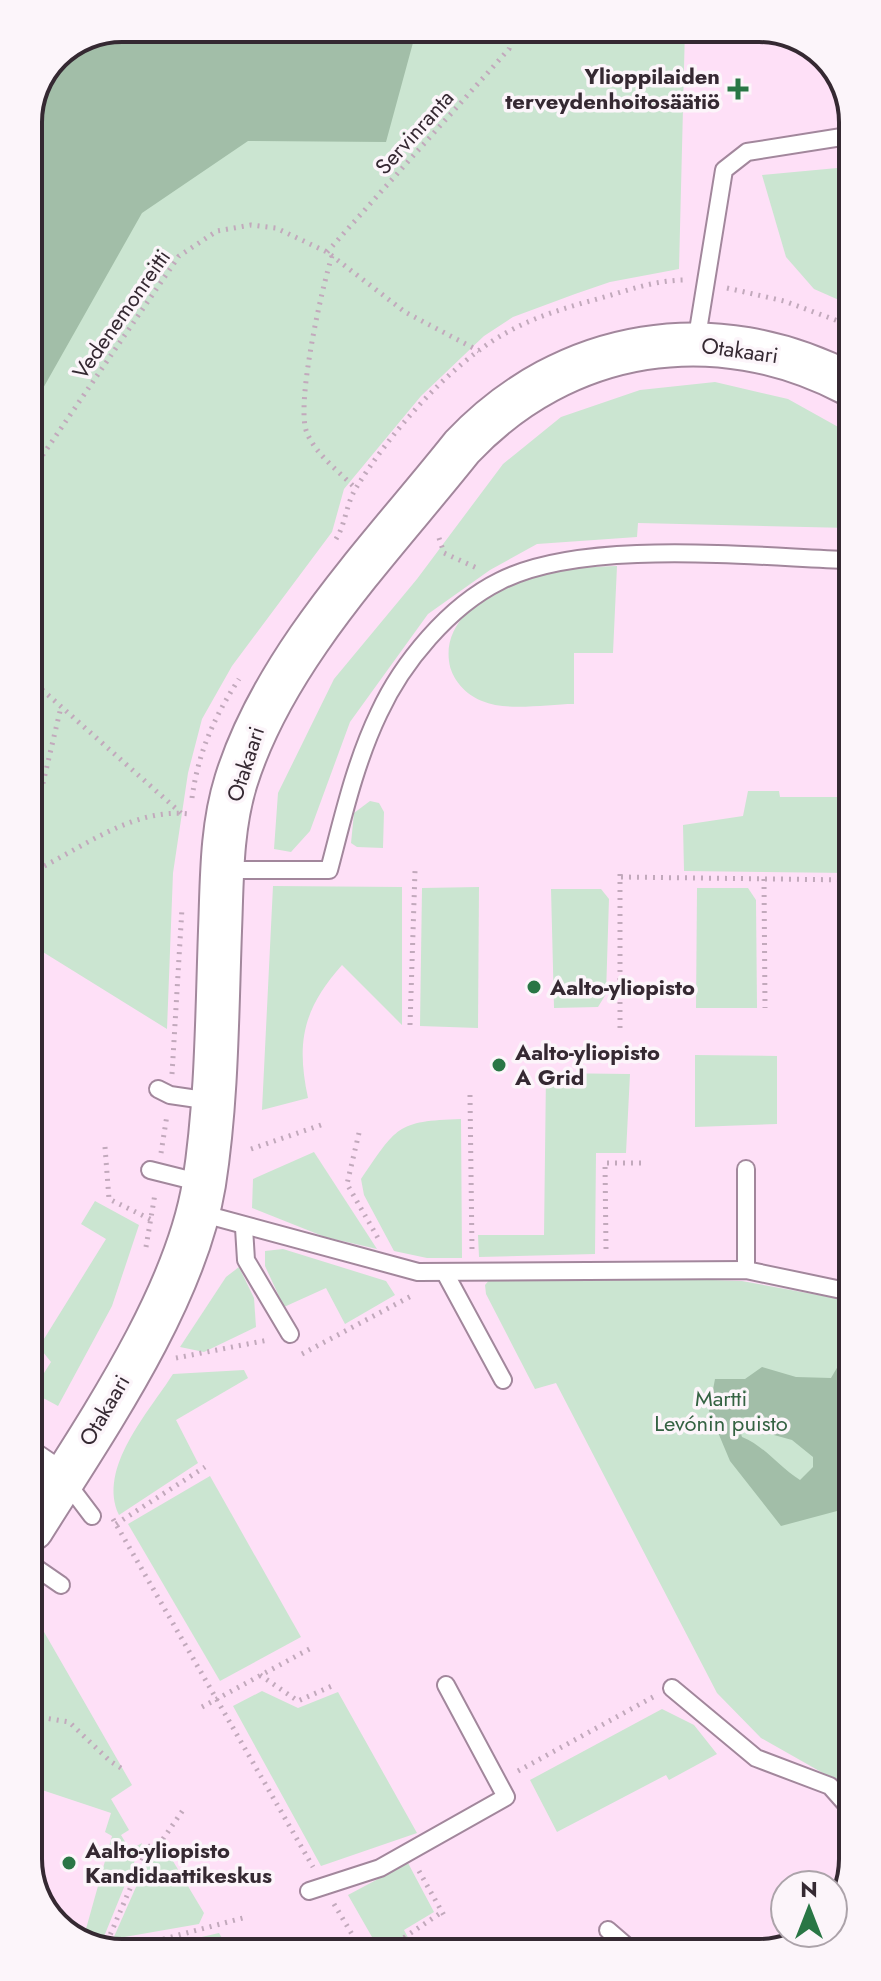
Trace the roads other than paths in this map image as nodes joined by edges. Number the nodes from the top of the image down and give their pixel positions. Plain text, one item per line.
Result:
1 (839, 137) edge
2 (696, 344) junction
3 (839, 379) edge
4 (839, 560) edge
5 (222, 870) junction
6 (164, 1092) road end
7 (212, 1101) junction
8 (746, 1169) dead end
9 (154, 1172) road end
10 (201, 1198) junction
11 (244, 1228) junction
12 (746, 1270) junction
13 (445, 1273) junction
14 (839, 1291) edge
15 (290, 1334) dead end
16 (503, 1380) dead end
17 (48, 1469) edge
18 (42, 1492) edge
19 (92, 1516) dead end
20 (42, 1572) edge
21 (61, 1585) dead end
22 (446, 1685) dead end
23 (672, 1688) road end
24 (839, 1796) edge
25 (316, 1888) road end
26 (608, 1930) dead end
27 (618, 1939) edge

1 - 2 lane
2 - 3 street, Otakaari
2 - 5 street, Otakaari
4 - 5 lane
5 - 7 street, Otakaari
6 - 7 lane
7 - 10 street, Otakaari
8 - 12 lane
9 - 10 lane
10 - 11 lane
10 - 17 street, Otakaari
11 - 13 lane
11 - 15 lane
12 - 13 lane
12 - 14 lane
13 - 16 lane
17 - 18 street, Otakaari
17 - 19 lane
20 - 21 lane
22 - 25 lane
23 - 24 lane
26 - 27 lane

